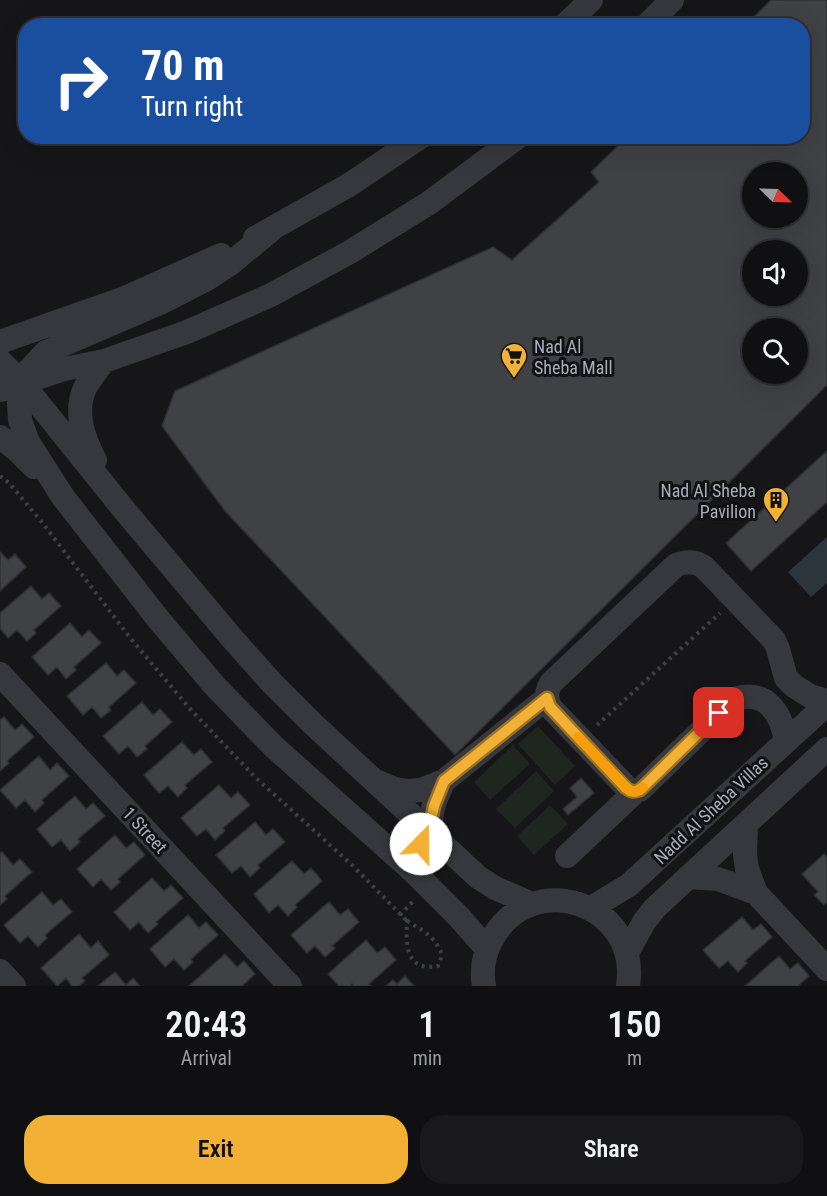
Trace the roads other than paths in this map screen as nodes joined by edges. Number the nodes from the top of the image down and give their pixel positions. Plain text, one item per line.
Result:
1 (591, 0) edge
2 (672, 0) edge
3 (572, 18) edge
4 (654, 18) edge
5 (410, 144) edge
6 (508, 144) edge
7 (270, 231) junction
8 (0, 342) edge
9 (0, 361) edge
10 (104, 361) junction
11 (11, 387) edge
12 (0, 437) edge
13 (63, 497) junction
14 (125, 511) junction
15 (0, 674) edge
16 (547, 698) junction
17 (827, 703) edge
18 (786, 741) junction
19 (827, 749) edge
20 (371, 778) junction
21 (444, 781) junction
22 (635, 792) junction
23 (746, 824) junction
24 (429, 831) junction
25 (567, 856) dead end
26 (403, 861) junction
27 (688, 877) junction
28 (756, 893) junction
29 (532, 904) junction
30 (591, 908) junction
31 (487, 950) junction
32 (627, 953) junction
33 (827, 969) edge
34 (0, 971) edge
35 (14, 986) edge
36 (290, 986) edge
37 (484, 986) edge
38 (628, 986) edge

1 - 3 street
2 - 4 street
5 - 7 street
6 - 10 street
7 - 8 street
7 - 11 street
9 - 11 street
10 - 11 street
10 - 14 street
11 - 13 street
11 - 14 street
12 - 13 street
13 - 26 street
14 - 20 street
15 - 36 street, 1 Street
16 - 17 street
16 - 21 street
16 - 22 street
17 - 18 street, Nadd Al Sheba Villas
18 - 22 street
18 - 30 street, Nadd Al Sheba Villas
19 - 23 street, Nadd Al Sheba Villas
20 - 21 street
20 - 24 street
21 - 24 street
22 - 25 street
23 - 27 street, Nadd Al Sheba Villas
23 - 28 street
24 - 26 street
24 - 29 street
26 - 31 street
27 - 28 street
27 - 32 street, Nadd Al Sheba Villas
28 - 33 street
29 - 30 street
29 - 31 street
30 - 32 street
31 - 37 street
32 - 38 street
34 - 35 street

